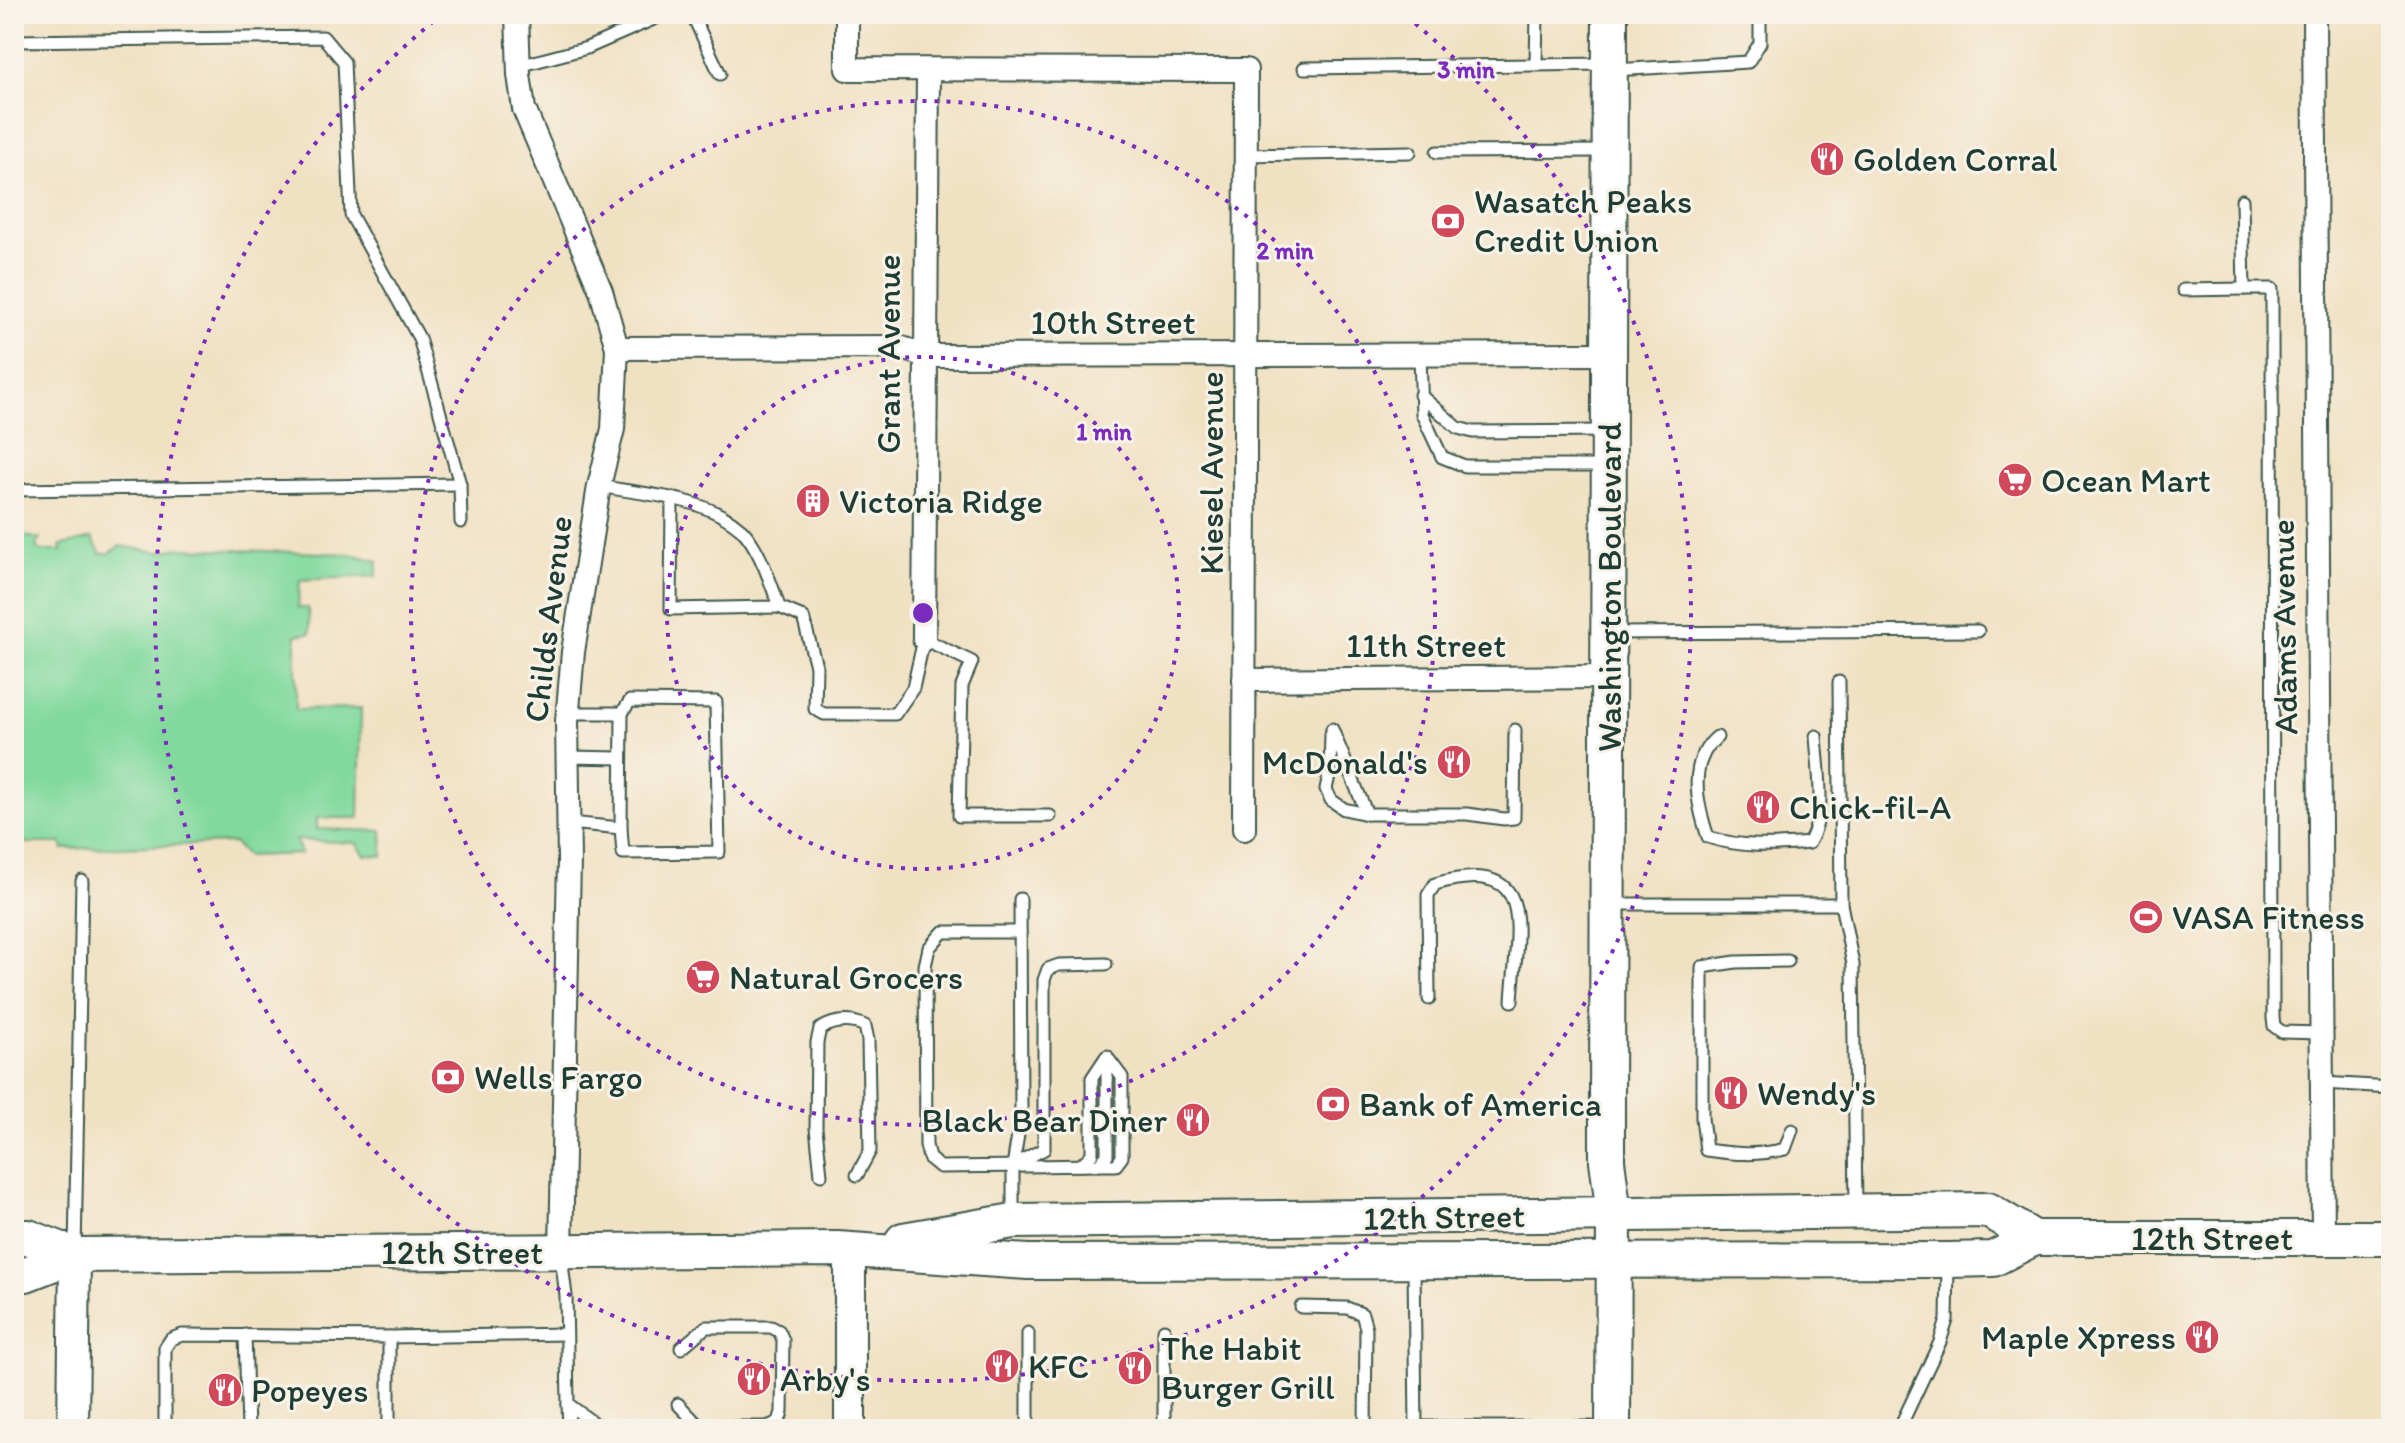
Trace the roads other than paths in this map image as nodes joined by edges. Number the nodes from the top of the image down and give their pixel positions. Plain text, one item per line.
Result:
1 (517, 14) edge
2 (665, 14) edge
3 (692, 14) edge
4 (847, 14) edge
5 (1537, 14) edge
6 (1610, 14) edge
7 (1760, 14) edge
8 (2314, 14) edge
9 (14, 41) edge
10 (1536, 64) junction
11 (519, 66) junction
12 (1610, 67) junction
13 (1304, 68) dead end
14 (928, 70) junction
15 (720, 74) dead end
16 (1610, 151) junction
17 (1410, 152) dead end
18 (1437, 152) dead end
19 (1245, 155) junction
20 (2242, 200) dead end
21 (2244, 289) junction
22 (2183, 290) dead end
23 (617, 348) junction
24 (1610, 354) junction
25 (1245, 355) junction
26 (926, 356) junction
27 (1420, 356) junction
28 (1420, 395) junction
29 (1610, 431) junction
30 (1610, 466) junction
31 (460, 484) junction
32 (599, 486) junction
33 (14, 490) edge
34 (672, 500) junction
35 (461, 522) dead end
36 (779, 607) junction
37 (1978, 631) dead end
38 (1607, 633) junction
39 (924, 639) junction
40 (1607, 677) junction
41 (1244, 680) junction
42 (1839, 682) dead end
43 (568, 713) junction
44 (622, 713) junction
45 (1515, 730) dead end
46 (1816, 736) dead end
47 (1717, 737) dead end
48 (568, 757) junction
49 (621, 758) junction
50 (1367, 814) junction
51 (1050, 816) dead end
52 (569, 823) junction
53 (621, 828) junction
54 (1244, 829) dead end
55 (82, 881) dead end
56 (1020, 899) dead end
57 (1608, 904) junction
58 (1841, 904) junction
59 (1020, 932) junction
60 (1788, 961) dead end
61 (1106, 964) dead end
62 (1429, 999) dead end
63 (1512, 1001) dead end
64 (2322, 1033) junction
65 (2323, 1083) junction
66 (2391, 1087) edge
67 (1792, 1130) dead end
68 (1081, 1165) junction
69 (1013, 1166) junction
70 (821, 1175) dead end
71 (857, 1175) dead end
72 (1856, 1212) junction
73 (1603, 1215) junction
74 (1013, 1221) junction
75 (14, 1237) edge
76 (2034, 1238) junction
77 (2323, 1238) junction
78 (2391, 1238) edge
79 (850, 1249) junction
80 (561, 1251) junction
81 (75, 1255) junction
82 (1948, 1260) junction
83 (1414, 1261) junction
84 (1603, 1261) junction
85 (14, 1275) edge
86 (1301, 1307) dead end
87 (1164, 1330) dead end
88 (1028, 1333) dead end
89 (566, 1334) junction
90 (245, 1335) junction
91 (389, 1337) junction
92 (681, 1348) dead end
93 (568, 1404) junction
94 (678, 1404) dead end
95 (1598, 1428) edge
96 (73, 1429) edge
97 (165, 1429) edge
98 (248, 1429) edge
99 (389, 1429) edge
100 (569, 1429) edge
101 (601, 1429) edge
102 (850, 1429) edge
103 (1028, 1429) edge
104 (1164, 1429) edge
105 (1365, 1429) edge
106 (1899, 1429) edge

1 - 11 street, Childs Avenue
2 - 11 lane
3 - 15 lane
4 - 14 street
5 - 10 lane
6 - 12 main road, Washington Boulevard
7 - 12 lane
8 - 64 street, Adams Avenue
9 - 31 lane
10 - 12 lane
10 - 13 lane
11 - 23 street, Childs Avenue
12 - 16 main road, Washington Boulevard
14 - 19 street, Kiesel Avenue
14 - 26 street, Grant Avenue
16 - 18 lane
16 - 24 main road, Washington Boulevard
17 - 19 lane
19 - 25 street, Kiesel Avenue
20 - 21 lane
21 - 22 lane
21 - 64 lane
23 - 26 street, 10th Street
23 - 32 street, Childs Avenue
24 - 27 street, 10th Street
24 - 29 main road, Washington Boulevard
25 - 26 street, 10th Street
25 - 27 street, 10th Street
25 - 41 street, Kiesel Avenue
26 - 39 street, Grant Avenue
27 - 28 lane
28 - 29 lane
28 - 30 lane
29 - 30 main road, Washington Boulevard
30 - 38 main road, Washington Boulevard
31 - 33 lane
31 - 35 lane
32 - 34 lane
32 - 43 street, Childs Avenue
34 - 36 lane
34 - 36 lane
36 - 39 lane
37 - 38 lane
38 - 40 main road, Washington Boulevard
39 - 51 lane
40 - 41 street, 11th Street
40 - 57 main road, Washington Boulevard
41 - 54 street, Kiesel Avenue
42 - 58 lane
43 - 44 lane
43 - 48 street, Childs Avenue
44 - 49 lane
44 - 53 lane
45 - 50 lane
46 - 47 lane
48 - 49 lane
48 - 52 street, Childs Avenue
49 - 53 lane
50 - 50 lane
52 - 53 lane
52 - 80 street, Childs Avenue
55 - 81 lane
56 - 59 lane
57 - 58 lane
57 - 73 main road, Washington Boulevard
58 - 72 lane
59 - 69 lane
59 - 69 lane
60 - 67 lane
61 - 69 lane
62 - 63 lane
64 - 65 street, Adams Avenue
65 - 66 lane
65 - 77 street, Adams Avenue
68 - 68 lane
68 - 69 lane
69 - 74 lane
70 - 71 lane
72 - 73 main road, 12th Street
72 - 76 main road, 12th Street
73 - 74 main road, 12th Street
73 - 84 main road, Washington Boulevard
74 - 79 main road, 12th Street
75 - 81 main road, 12th Street
76 - 77 main road, 12th Street
76 - 82 main road, 12th Street
77 - 78 main road, 12th Street
79 - 80 main road, 12th Street
79 - 83 main road, 12th Street
79 - 102 street
80 - 81 main road, 12th Street
80 - 89 lane
81 - 85 main road, 12th Street
81 - 96 street
82 - 84 main road, 12th Street
82 - 106 lane
83 - 84 main road, 12th Street
83 - 95 lane
84 - 95 main road, Washington Boulevard
86 - 105 lane
87 - 104 lane
88 - 103 lane
89 - 91 lane
89 - 93 lane
90 - 91 lane
90 - 97 lane
90 - 98 lane
91 - 99 lane
92 - 94 lane
93 - 100 lane
93 - 101 lane

